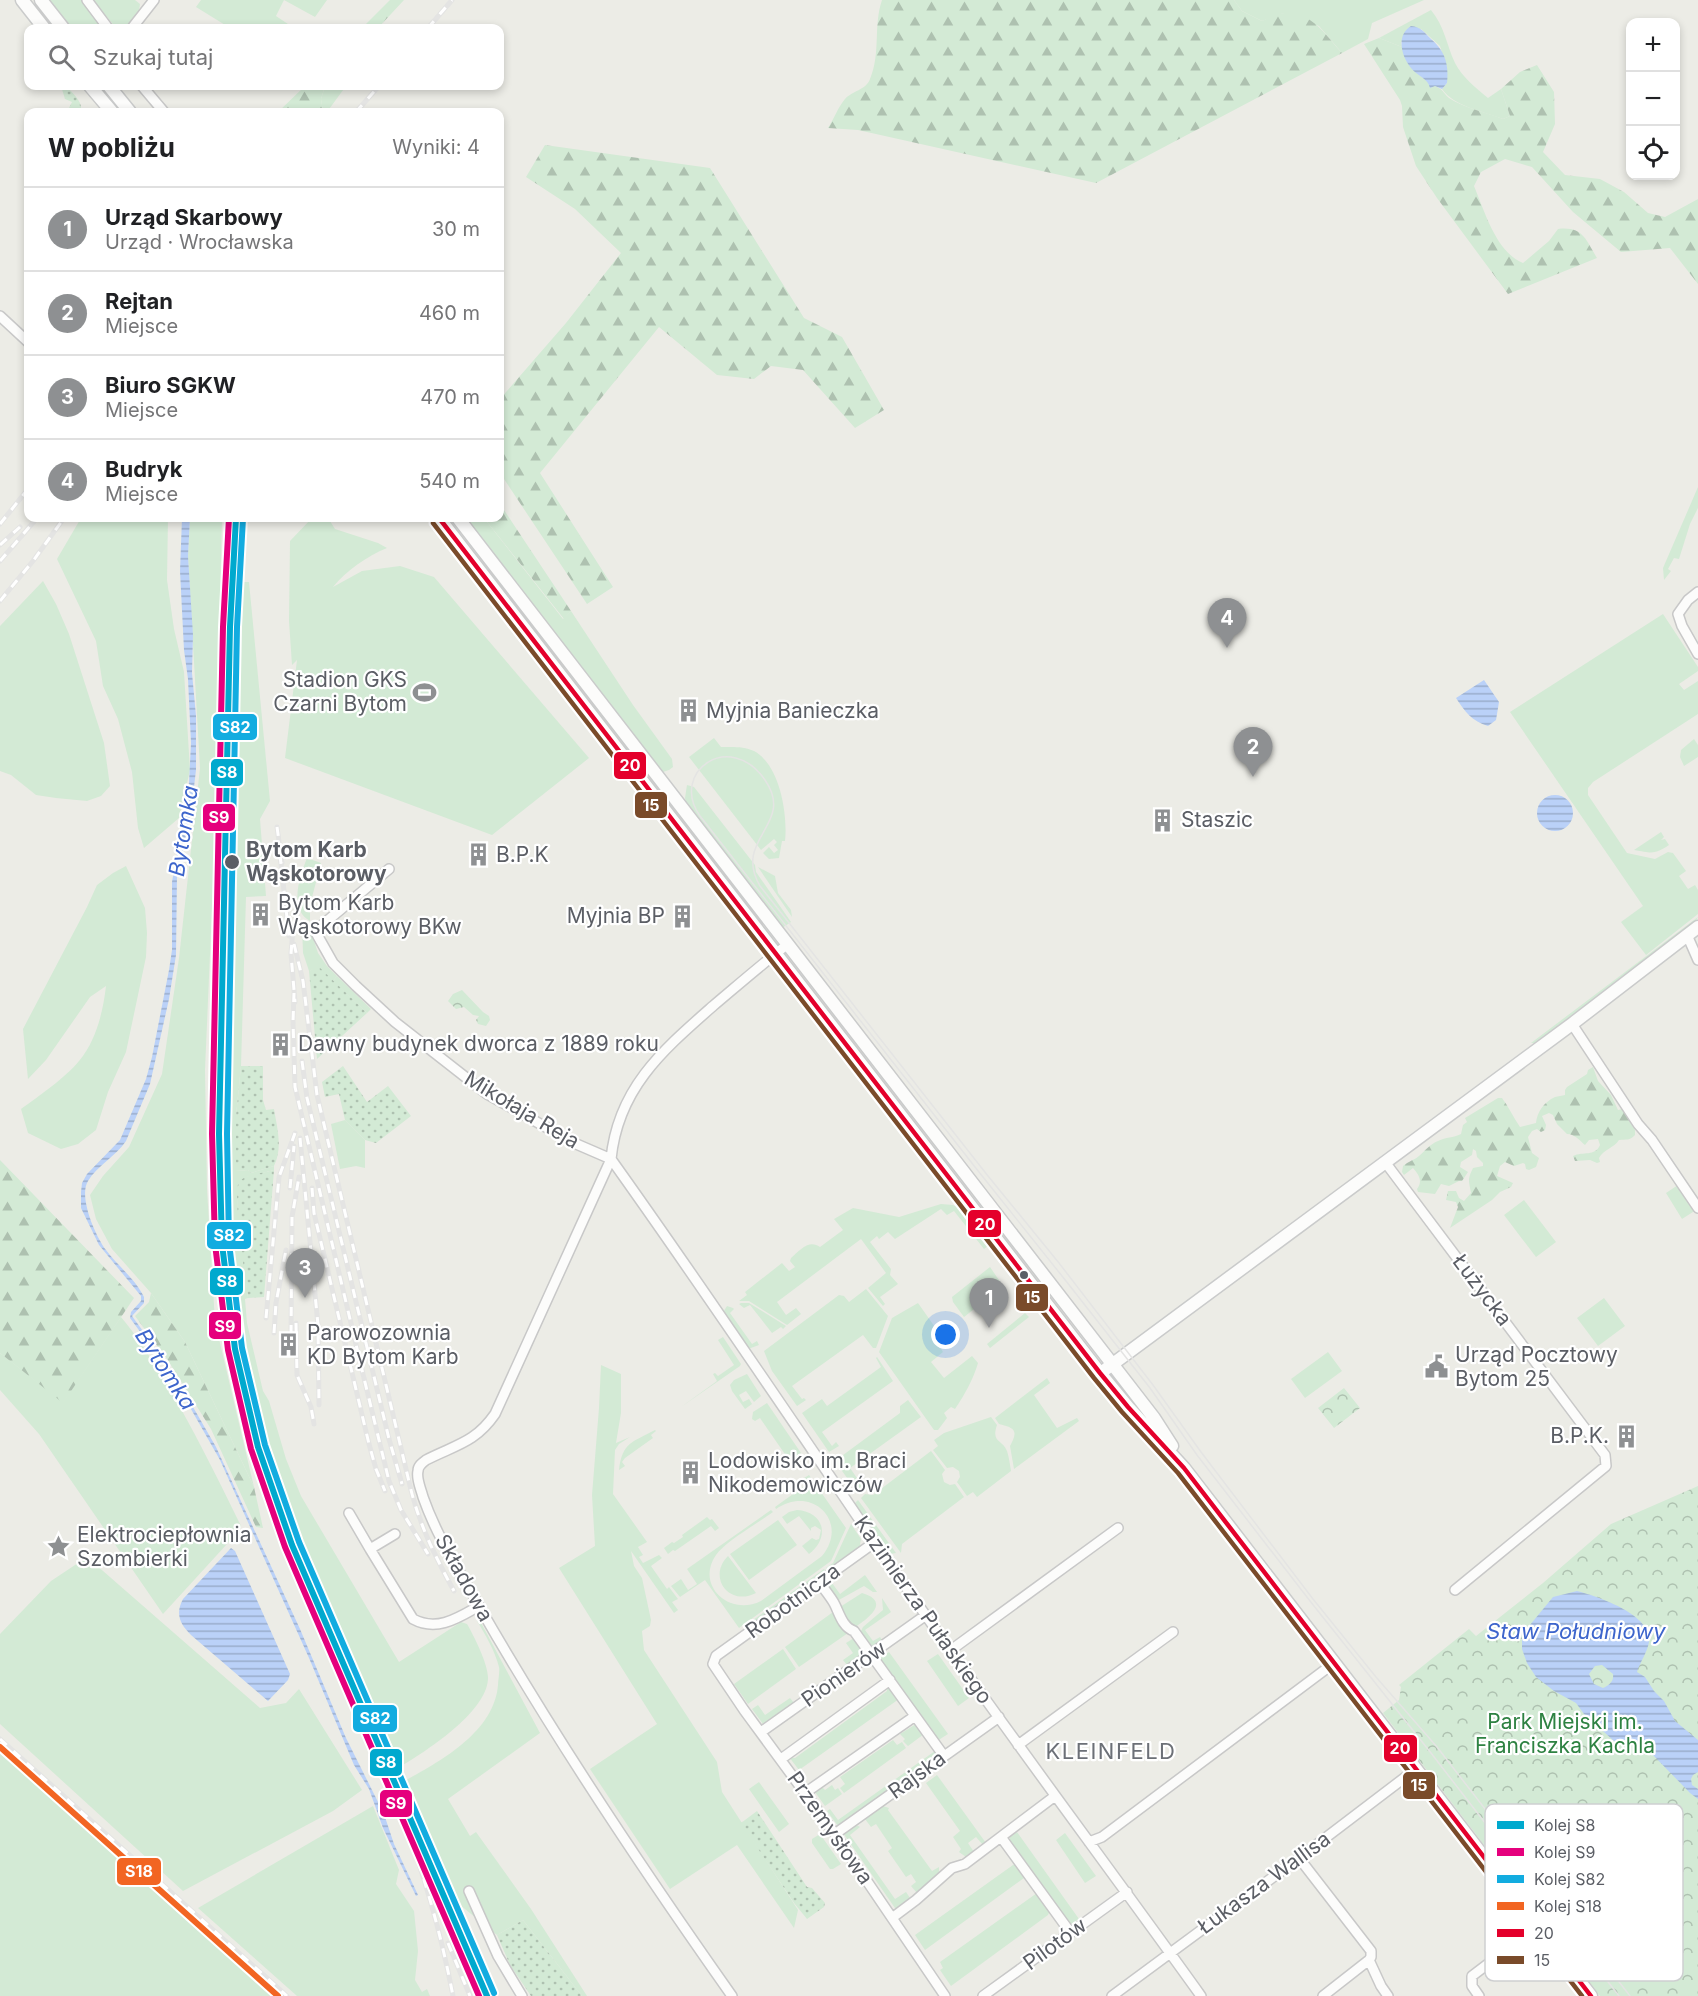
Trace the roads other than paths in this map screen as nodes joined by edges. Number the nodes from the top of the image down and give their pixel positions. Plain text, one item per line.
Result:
1 (22, 0) edge
2 (40, 0) edge
3 (87, 0) edge
4 (154, 0) edge
5 (41, 24) edge
6 (60, 24) edge
7 (105, 24) edge
8 (135, 24) edge
9 (94, 90) edge
10 (112, 90) edge
11 (145, 90) edge
12 (109, 108) edge
13 (127, 108) edge
14 (161, 108) edge
15 (0, 316) edge
16 (24, 338) edge
17 (442, 522) edge
18 (461, 522) edge
19 (1698, 592) edge
20 (1698, 654) edge
21 (389, 870) dead end
22 (1698, 927) edge
23 (1687, 935) junction
24 (788, 944) junction
25 (775, 954) junction
26 (1698, 960) edge
27 (1572, 1024) junction
28 (611, 1159) junction
29 (1385, 1162) junction
30 (1698, 1208) edge
31 (1112, 1365) junction
32 (1100, 1373) junction
33 (1184, 1468) junction
34 (349, 1513) dead end
35 (1118, 1528) dead end
36 (395, 1534) dead end
37 (875, 1542) junction
38 (370, 1549) junction
39 (819, 1582) junction
40 (1455, 1590) dead end
41 (479, 1606) junction
42 (927, 1615) junction
43 (1173, 1632) dead end
44 (951, 1650) junction
45 (871, 1655) junction
46 (1333, 1660) junction
47 (713, 1662) joint
48 (890, 1680) junction
49 (915, 1716) junction
50 (999, 1717) junction
51 (761, 1732) junction
52 (1018, 1745) junction
53 (944, 1756) junction
54 (781, 1759) junction
55 (1416, 1768) junction
56 (805, 1793) junction
57 (1055, 1796) junction
58 (835, 1834) junction
59 (1001, 1837) junction
60 (1089, 1842) junction
61 (1299, 1858) junction
62 (1485, 1858) edge
63 (470, 1891) dead end
64 (1127, 1892) junction
65 (892, 1918) junction
66 (1070, 1932) junction
67 (1170, 1952) junction
68 (1369, 1960) junction
69 (1485, 1966) edge
70 (1579, 1981) edge
71 (522, 1996) edge
72 (732, 1996) edge
73 (945, 1996) edge
74 (983, 1996) edge
75 (1112, 1996) edge
76 (1201, 1996) edge
77 (1323, 1996) edge
78 (1388, 1996) edge
79 (1479, 1996) edge
80 (1591, 1996) edge

1 - 5 main road
2 - 6 main road
3 - 7 street
4 - 8 street
9 - 12 main road
10 - 13 main road
11 - 14 street
15 - 16 street
17 - 25 main road
18 - 24 main road
19 - 20 street
21 - 28 street, Mikołaja Reja
22 - 23 main road
23 - 26 street
23 - 27 main road
24 - 25 street, Mikołaja Reja
24 - 31 main road
25 - 28 street, Mikołaja Reja
25 - 32 main road
27 - 29 main road
27 - 30 street
28 - 37 street, Kazimierza Pułaskiego
28 - 41 street, Składowa
29 - 31 main road
29 - 40 street, Łużycka
31 - 32 main road
31 - 33 main road
32 - 33 main road
33 - 46 main road
34 - 38 street
35 - 44 street
36 - 38 street
37 - 39 street, Robotnicza
37 - 42 street, Kazimierza Pułaskiego
38 - 41 street
39 - 45 street
39 - 47 street, Robotnicza
41 - 72 street, Składowa
42 - 44 street, Kazimierza Pułaskiego
42 - 45 street, Pionierów
43 - 52 street
44 - 50 street, Kazimierza Pułaskiego
45 - 48 street
45 - 51 street, Pionierów
46 - 55 main road
46 - 60 street
47 - 51 street, Przemysłowa
48 - 49 street
48 - 54 street
49 - 53 street
49 - 56 street
50 - 52 street, Kazimierza Pułaskiego
50 - 53 street, Rajska
51 - 54 street, Przemysłowa
52 - 57 street, Kazimierza Pułaskiego
53 - 58 street, Rajska
54 - 56 street, Przemysłowa
55 - 61 street, Łukasza Wallisa
55 - 62 main road
56 - 58 street, Przemysłowa
57 - 59 street
57 - 60 street, Kazimierza Pułaskiego
58 - 65 street, Przemysłowa
59 - 65 street
59 - 66 street
60 - 64 street, Kazimierza Pułaskiego
61 - 67 street, Łukasza Wallisa
61 - 68 street
63 - 71 street
64 - 66 street, Pilotów
64 - 67 street, Kazimierza Pułaskiego
65 - 73 street, Przemysłowa
66 - 74 street, Pilotów
67 - 75 street, Łukasza Wallisa
67 - 76 street, Kazimierza Pułaskiego
68 - 77 street
68 - 78 street
69 - 79 street
70 - 80 main road

